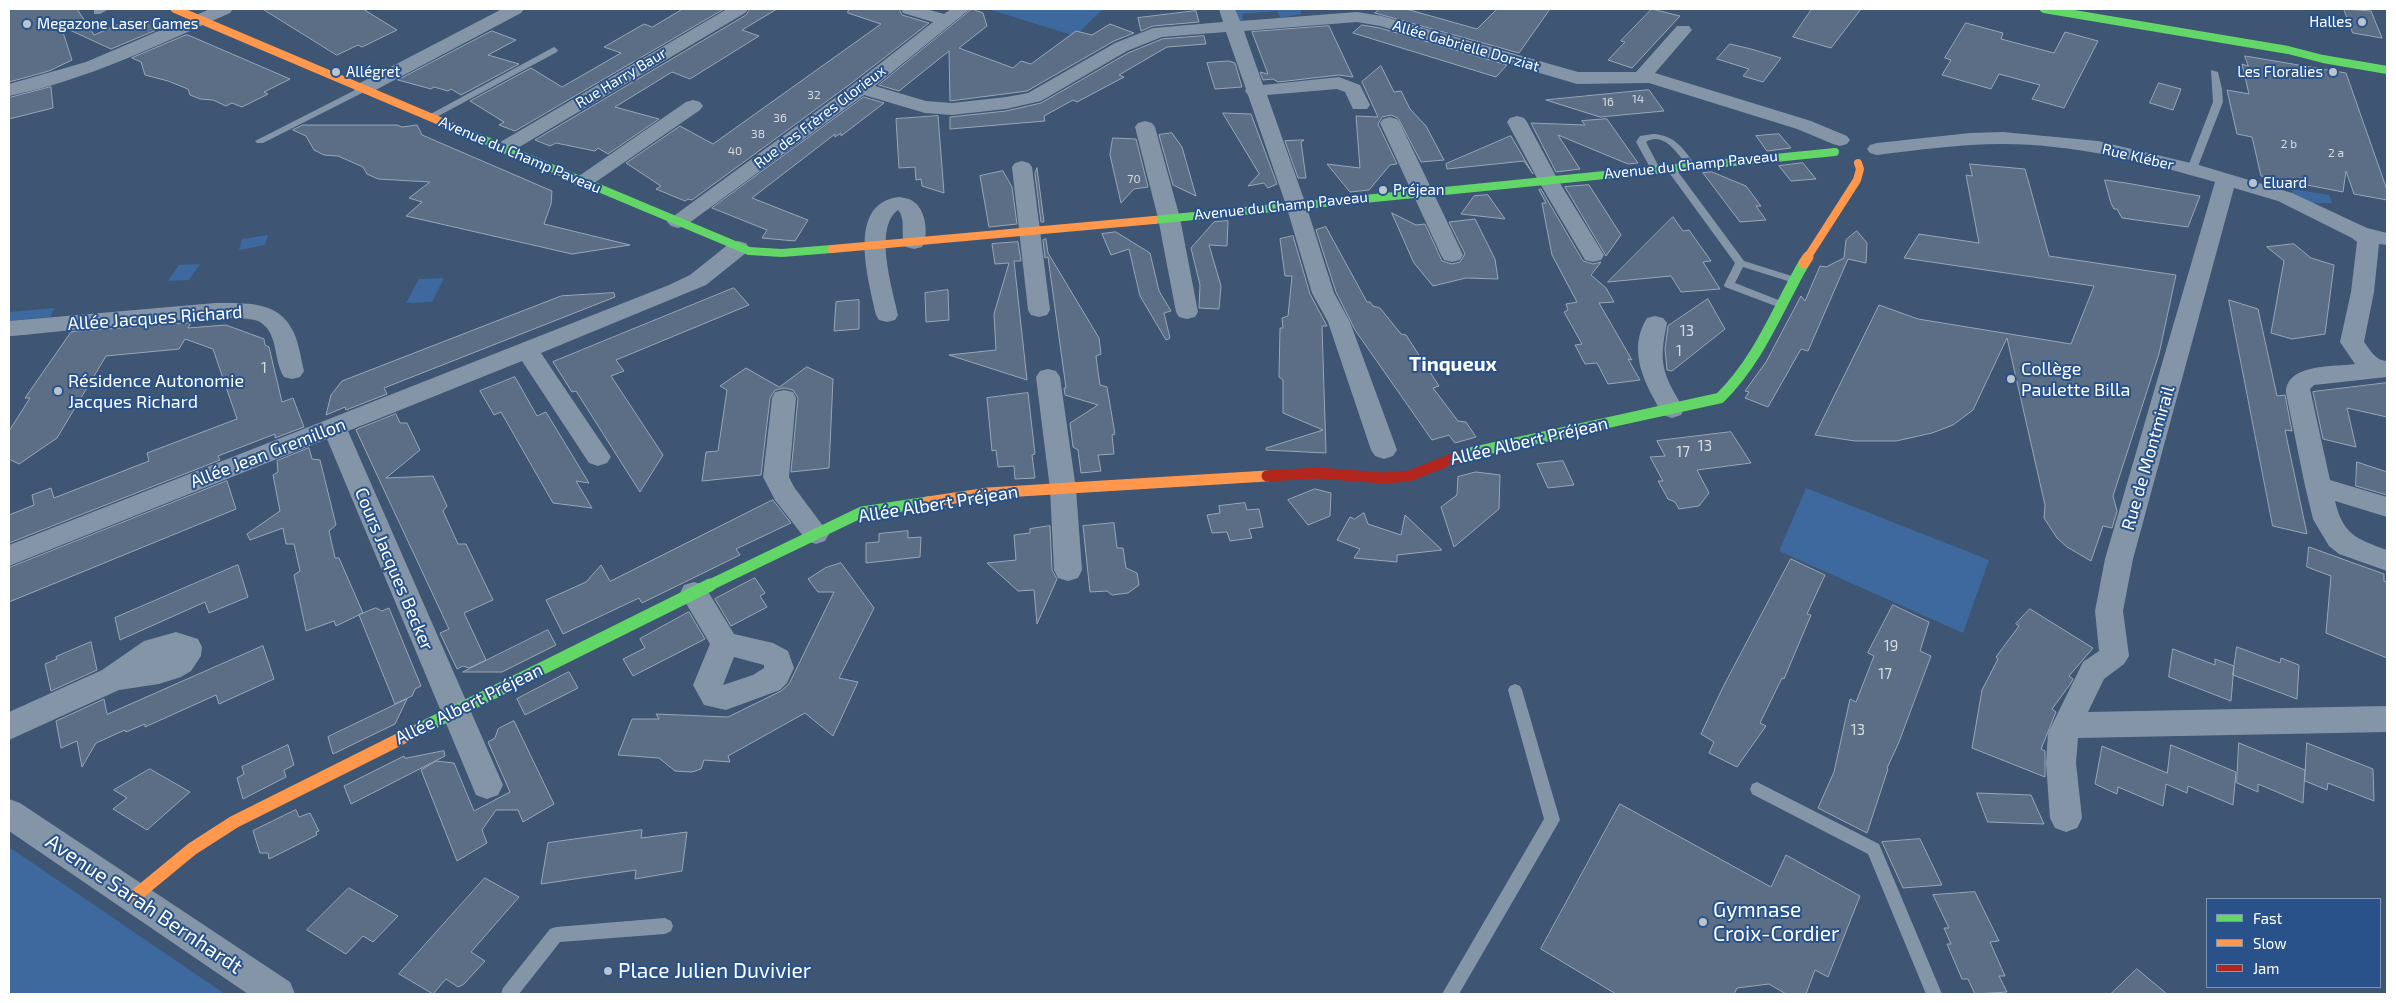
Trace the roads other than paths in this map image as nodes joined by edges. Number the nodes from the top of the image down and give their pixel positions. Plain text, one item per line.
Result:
1 (175, 9) edge
2 (224, 9) edge
3 (516, 9) edge
4 (739, 9) edge
5 (909, 9) edge
6 (961, 9) edge
7 (2044, 9) edge
8 (1312, 14) edge
9 (1230, 17) edge
10 (200, 20) junction
11 (945, 20) junction
12 (1683, 30) dead end
13 (554, 50) dead end
14 (2288, 50) junction
15 (2387, 63) edge
16 (2387, 70) edge
17 (2214, 72) dead end
18 (1643, 75) junction
19 (363, 88) junction
20 (861, 88) junction
21 (9, 90) edge
22 (1254, 91) junction
23 (1360, 105) dead end
24 (693, 106) dead end
25 (430, 117) junction
26 (1517, 122) dead end
27 (1390, 123) dead end
28 (1145, 126) dead end
29 (260, 141) dead end
30 (1837, 146) junction
31 (504, 148) junction
32 (1877, 149) junction
33 (1858, 163) junction
34 (1691, 165) junction
35 (1022, 167) dead end
36 (1670, 167) junction
37 (1655, 169) junction
38 (2192, 170) junction
39 (1548, 180) junction
40 (2226, 180) junction
41 (583, 182) junction
42 (1423, 192) junction
43 (1296, 205) junction
44 (1169, 218) junction
45 (678, 222) junction
46 (1030, 232) junction
47 (2360, 233) junction
48 (2387, 239) edge
49 (914, 242) junction
50 (875, 246) junction
51 (738, 248) junction
52 (1452, 254) dead end
53 (1593, 254) dead end
54 (1740, 263) junction
55 (1794, 280) junction
56 (1782, 305) junction
57 (1039, 310) dead end
58 (1187, 312) dead end
59 (887, 315) dead end
60 (1655, 323) dead end
61 (9, 330) edge
62 (528, 351) junction
63 (2382, 369) edge
64 (292, 371) dead end
65 (1048, 377) dead end
66 (784, 398) dead end
67 (1672, 409) junction
68 (334, 427) junction
69 (1384, 450) dead end
70 (598, 458) dead end
71 (2318, 486) junction
72 (1062, 489) junction
73 (2387, 507) edge
74 (816, 534) junction
75 (9, 556) edge
76 (2387, 560) edge
77 (1068, 570) dead end
78 (694, 594) junction
79 (725, 643) dead end
80 (113, 678) dead end
81 (1515, 690) dead end
82 (455, 711) junction
83 (2387, 719) edge
84 (2066, 725) junction
85 (9, 727) edge
86 (487, 785) dead end
87 (1757, 789) dead end
88 (9, 813) edge
89 (2066, 818) dead end
90 (135, 896) junction
91 (665, 926) dead end
92 (278, 994) edge
93 (509, 994) edge
94 (1450, 994) edge
95 (1934, 994) edge

1 - 10 street, Avenue du Champ Paveau
2 - 10 street
3 - 19 street
4 - 31 street, Rue Harry Baur
5 - 11 street
6 - 11 street, Rue des Frères Glorieux
7 - 14 street
8 - 9 street, Allée Gabrielle Dorziat
8 - 18 street, Allée Gabrielle Dorziat
9 - 20 street, Allée Gabrielle Dorziat
9 - 22 street
10 - 19 street, Avenue du Champ Paveau
10 - 21 street
11 - 20 street, Rue des Frères Glorieux
12 - 18 street
13 - 25 lane
14 - 15 street
14 - 16 street
17 - 38 lane
18 - 30 street, Allée Gabrielle Dorziat
19 - 25 street, Avenue du Champ Paveau
19 - 29 lane
20 - 45 street, Rue des Frères Glorieux
22 - 23 street
22 - 43 street
24 - 41 street
25 - 31 street, Avenue du Champ Paveau
26 - 39 street
27 - 42 street
28 - 44 street, Avenue du Champ Paveau
30 - 32 street
30 - 33 street, Allée Gabrielle Dorziat
30 - 34 street, Avenue du Champ Paveau
31 - 41 street, Avenue du Champ Paveau
32 - 33 street
32 - 38 street, Rue Kléber
33 - 55 street, Allée Albert Préjean
34 - 36 street, Avenue du Champ Paveau
34 - 37 lane
35 - 46 street
36 - 37 street, Avenue du Champ Paveau
36 - 54 lane
37 - 39 street, Avenue du Champ Paveau
38 - 40 street, Rue Kléber
39 - 42 street, Avenue du Champ Paveau
39 - 53 street
40 - 47 street, Rue Kléber
40 - 84 street, Rue de Montmirail
41 - 45 street, Avenue du Champ Paveau
42 - 43 street, Avenue du Champ Paveau
42 - 52 street
43 - 44 street, Avenue du Champ Paveau
43 - 69 street
44 - 46 street, Avenue du Champ Paveau
44 - 58 street, Avenue du Champ Paveau
45 - 51 street, Avenue du Champ Paveau
46 - 49 street, Avenue du Champ Paveau
46 - 57 street
47 - 48 street, Rue Kléber
47 - 63 street
49 - 50 street, Avenue du Champ Paveau
49 - 50 street
50 - 51 street, Avenue du Champ Paveau
50 - 59 street
51 - 62 street, Allée Jean Gremillon
54 - 55 lane
54 - 56 lane
55 - 56 street, Allée Albert Préjean
56 - 67 street, Allée Albert Préjean
60 - 67 street
61 - 64 street, Allée Jacques Richard
62 - 68 street, Allée Jean Gremillon
62 - 70 street
63 - 71 street
65 - 72 street
66 - 74 street
67 - 72 street, Allée Albert Préjean
68 - 75 street, Allée Jean Gremillon
68 - 82 street, Cours Jacques Becker
71 - 73 street
71 - 76 street
72 - 74 street, Allée Albert Préjean
72 - 77 street
74 - 78 street, Allée Albert Préjean
78 - 79 street
78 - 82 street, Allée Albert Préjean
80 - 85 street
81 - 94 lane
82 - 86 street, Cours Jacques Becker
82 - 90 street, Allée Albert Préjean
83 - 84 street
84 - 89 street, Rue de Montmirail
87 - 95 lane
88 - 90 street, Avenue Sarah Bernhardt
90 - 92 street, Avenue Sarah Bernhardt
91 - 93 lane

